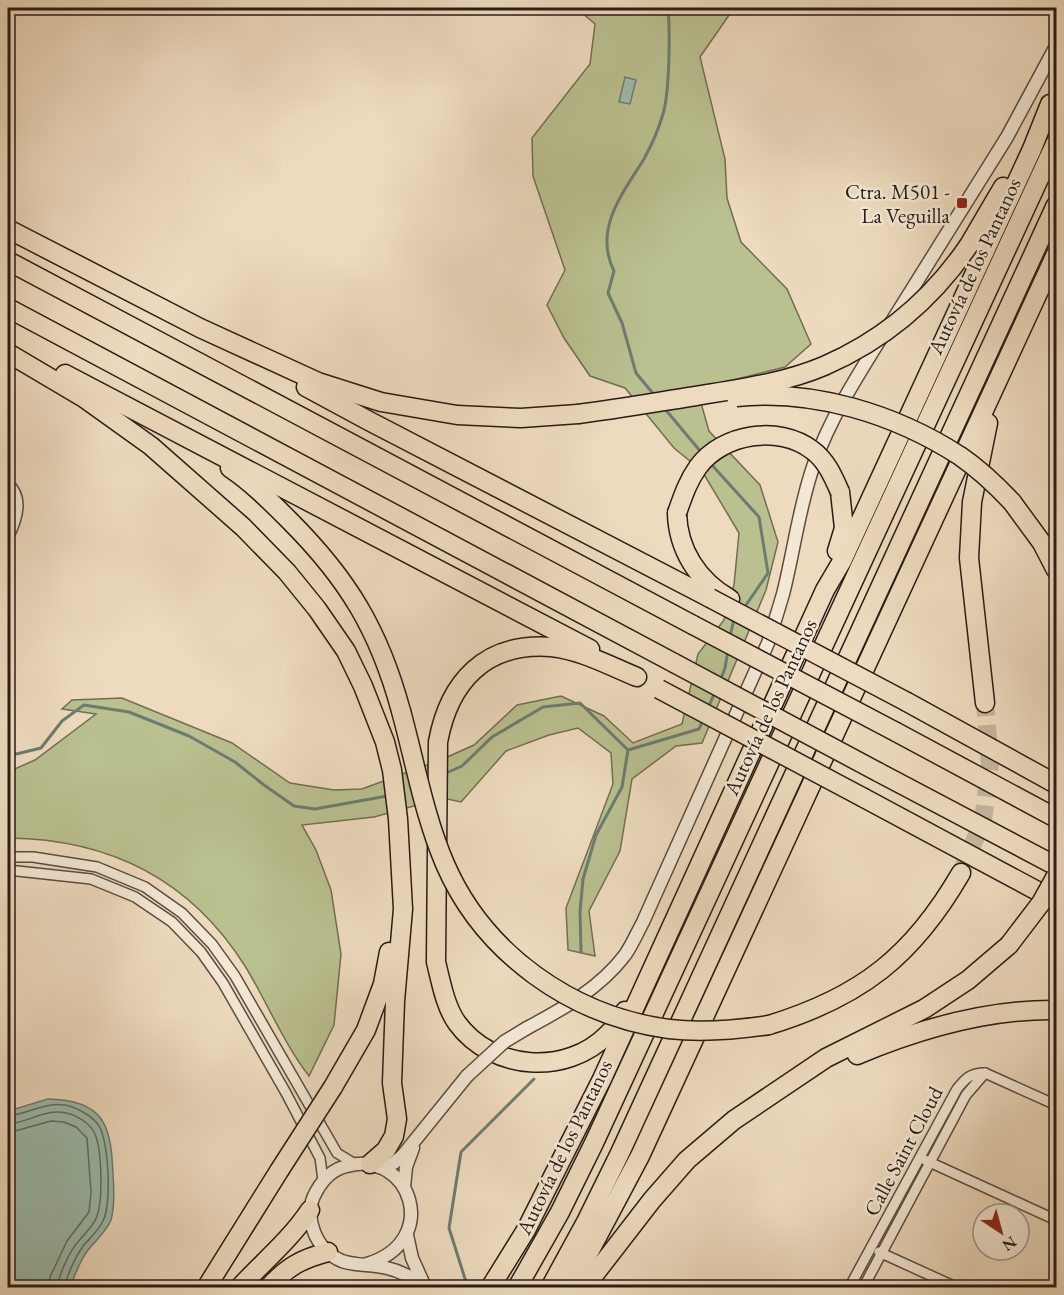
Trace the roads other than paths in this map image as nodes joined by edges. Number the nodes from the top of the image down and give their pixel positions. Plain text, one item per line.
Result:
1 (1056, 46) edge
2 (1053, 98) edge
3 (1056, 141) edge
4 (1056, 205) edge
5 (8, 229) edge
6 (1056, 254) edge
7 (8, 261) edge
8 (8, 308) edge
9 (200, 328) junction
10 (1021, 334) junction
11 (8, 343) edge
12 (8, 353) edge
13 (609, 410) junction
14 (186, 438) junction
15 (8, 483) edge
16 (8, 538) edge
17 (1056, 570) edge
18 (825, 590) junction
19 (637, 677) junction
20 (907, 702) junction
21 (985, 703) tunnel mouth
22 (1056, 784) edge
23 (1056, 818) edge
24 (8, 856) edge
25 (1056, 866) edge
26 (8, 870) edge
27 (962, 873) tunnel mouth
28 (1056, 876) edge
29 (400, 879) junction
30 (1056, 901) edge
31 (642, 988) junction
32 (1056, 1010) edge
33 (985, 1073) junction
34 (779, 1090) junction
35 (1056, 1105) edge
36 (418, 1139) junction
37 (920, 1158) junction
38 (930, 1162) junction
39 (368, 1165) junction
40 (323, 1180) junction
41 (404, 1187) junction
42 (310, 1210) junction
43 (1056, 1220) edge
44 (407, 1235) junction
45 (871, 1248) junction
46 (328, 1252) junction
47 (882, 1253) junction
48 (367, 1264) junction
49 (206, 1287) edge
50 (239, 1287) edge
51 (268, 1287) edge
52 (424, 1287) edge
53 (490, 1287) edge
54 (517, 1287) edge
55 (550, 1287) edge
56 (570, 1287) edge
57 (584, 1287) edge
58 (849, 1287) edge
59 (863, 1287) edge
60 (958, 1287) edge

1 - 36 street, bridge
2 - 13 highway, bridge
2 - 18 highway
3 - 54 highway, Autovía de los Pantanos
4 - 55 highway
5 - 9 highway
6 - 10 highway
7 - 23 highway, bridge
8 - 25 highway, bridge
9 - 13 highway, bridge
9 - 20 highway, bridge
10 - 21 highway
10 - 56 highway
11 - 14 highway
12 - 29 highway
13 - 17 highway, bridge
14 - 19 highway
14 - 27 highway, bridge
15 - 16 street
18 - 20 highway, bridge
18 - 31 highway
19 - 30 highway, bridge
19 - 31 highway, bridge
20 - 22 highway
24 - 39 street
26 - 40 street
28 - 34 highway, bridge
29 - 39 highway
29 - 49 highway, bridge
31 - 53 highway
32 - 34 highway
33 - 35 street
33 - 37 street, Calle Saint Cloud
33 - 38 street, Calle Saint Cloud
34 - 57 highway
36 - 39 street
36 - 41 street
37 - 38 street
37 - 45 street, Calle Saint Cloud
38 - 43 street
38 - 47 street, Calle Saint Cloud
39 - 40 street
39 - 41 street
40 - 42 street
41 - 44 street
42 - 46 street
42 - 50 highway
44 - 48 street
44 - 52 street
45 - 47 street
45 - 58 street, Calle Saint Cloud
46 - 48 street
46 - 51 highway
47 - 59 street, Calle Saint Cloud
47 - 60 street
48 - 52 street

